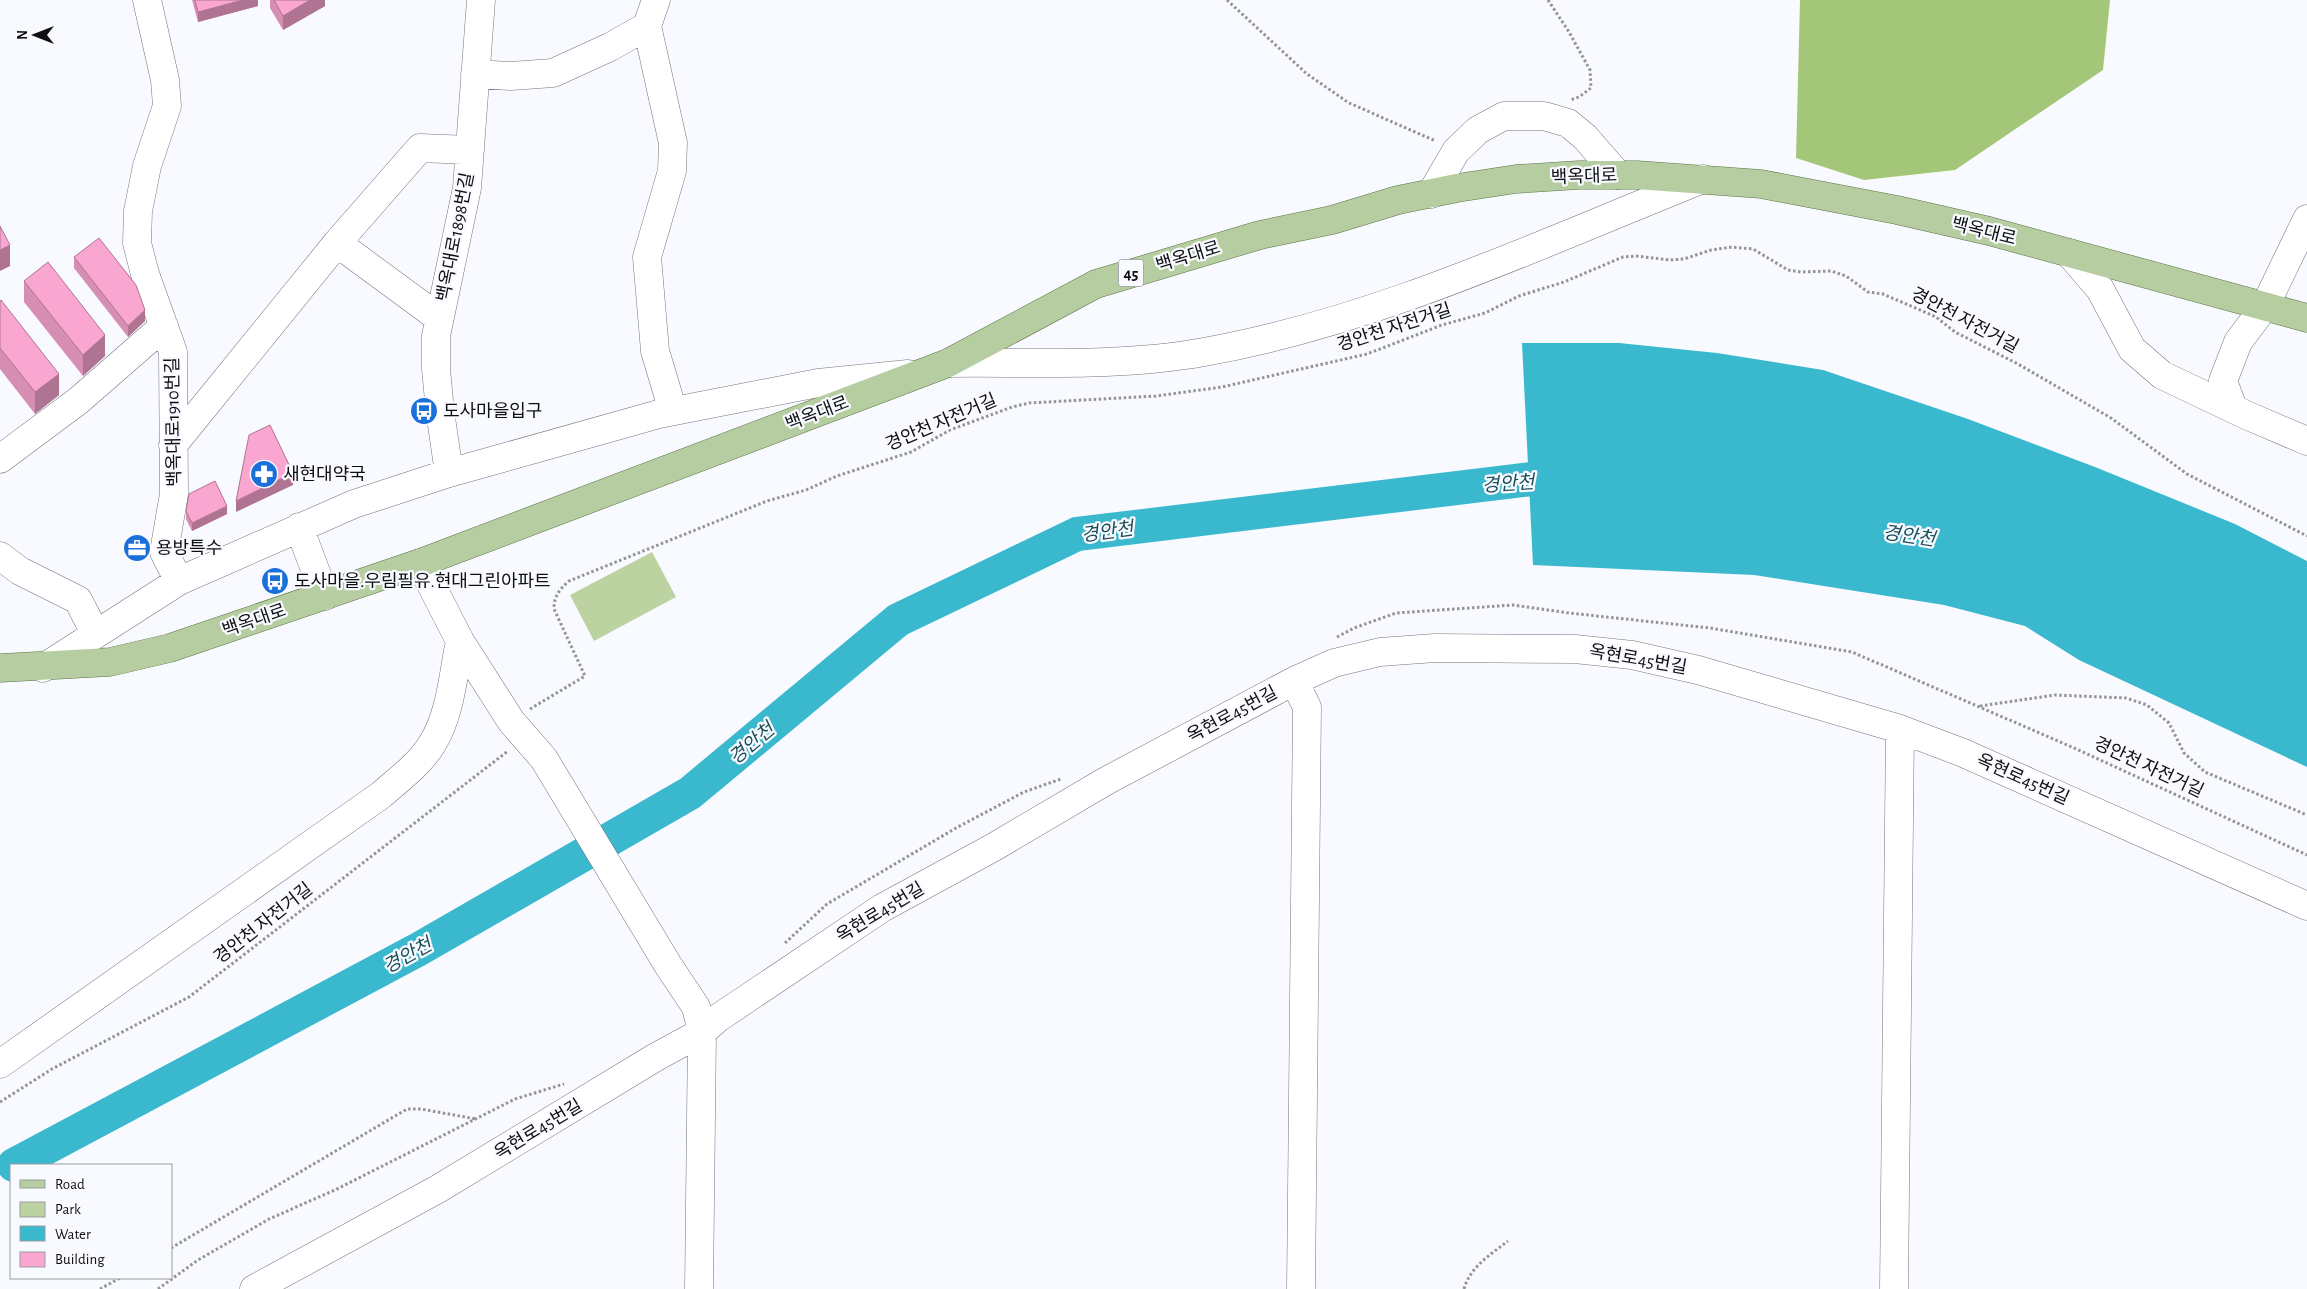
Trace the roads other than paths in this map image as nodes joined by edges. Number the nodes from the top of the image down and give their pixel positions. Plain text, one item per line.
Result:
1 (147, 0) edge
2 (480, 0) edge
3 (656, 0) edge
4 (647, 26) junction
5 (475, 74) junction
6 (470, 150) junction
7 (1618, 175) junction
8 (1703, 179) junction
9 (1431, 194) junction
10 (2307, 219) edge
11 (337, 243) junction
12 (2069, 253) junction
13 (2265, 306) junction
14 (440, 318) junction
15 (2307, 318) edge
16 (164, 326) junction
17 (936, 368) junction
18 (2232, 408) junction
19 (673, 411) junction
20 (2307, 440) edge
21 (173, 445) junction
22 (0, 459) edge
23 (449, 473) junction
24 (299, 527) junction
25 (0, 556) edge
26 (420, 563) junction
27 (179, 581) junction
28 (325, 596) junction
29 (95, 633) junction
30 (460, 641) junction
31 (0, 668) edge
32 (43, 668) junction
33 (1294, 681) junction
34 (1900, 729) junction
35 (2307, 906) edge
36 (702, 1032) junction
37 (0, 1064) edge
38 (254, 1289) edge
39 (699, 1289) edge
40 (1300, 1289) edge
41 (1894, 1289) edge

1 - 16 street, 백옥대로1910번길
2 - 5 street, 백옥대로1898번길
3 - 4 street
4 - 5 street
4 - 19 street
5 - 6 street, 백옥대로1898번길
6 - 11 street
6 - 14 street, 백옥대로1898번길
7 - 8 main road, 백옥대로 / 45
7 - 9 main road, 백옥대로 / 45
7 - 9 street
8 - 12 main road, 백옥대로 / 45
8 - 17 street
9 - 17 main road, 백옥대로 / 45
10 - 13 street
11 - 14 street
11 - 21 street
12 - 13 main road, 백옥대로 / 45
12 - 18 street
13 - 15 main road, 백옥대로 / 45
13 - 18 street
14 - 23 street, 백옥대로1898번길
16 - 21 street, 백옥대로1910번길
16 - 22 street
17 - 19 street
17 - 26 main road, 백옥대로 / 45
18 - 20 street
19 - 23 street
21 - 27 street, 백옥대로1910번길
23 - 24 street
24 - 27 street
24 - 28 street
25 - 29 street
26 - 28 main road, 백옥대로 / 45
26 - 30 street
27 - 29 street
28 - 32 main road, 백옥대로 / 45
29 - 32 street
30 - 36 street
30 - 37 street
31 - 32 main road, 백옥대로 / 45
33 - 34 street, 옥현로45번길
33 - 36 street, 옥현로45번길
33 - 40 street
34 - 35 street, 옥현로45번길
34 - 41 street
36 - 38 street, 옥현로45번길
36 - 39 street

